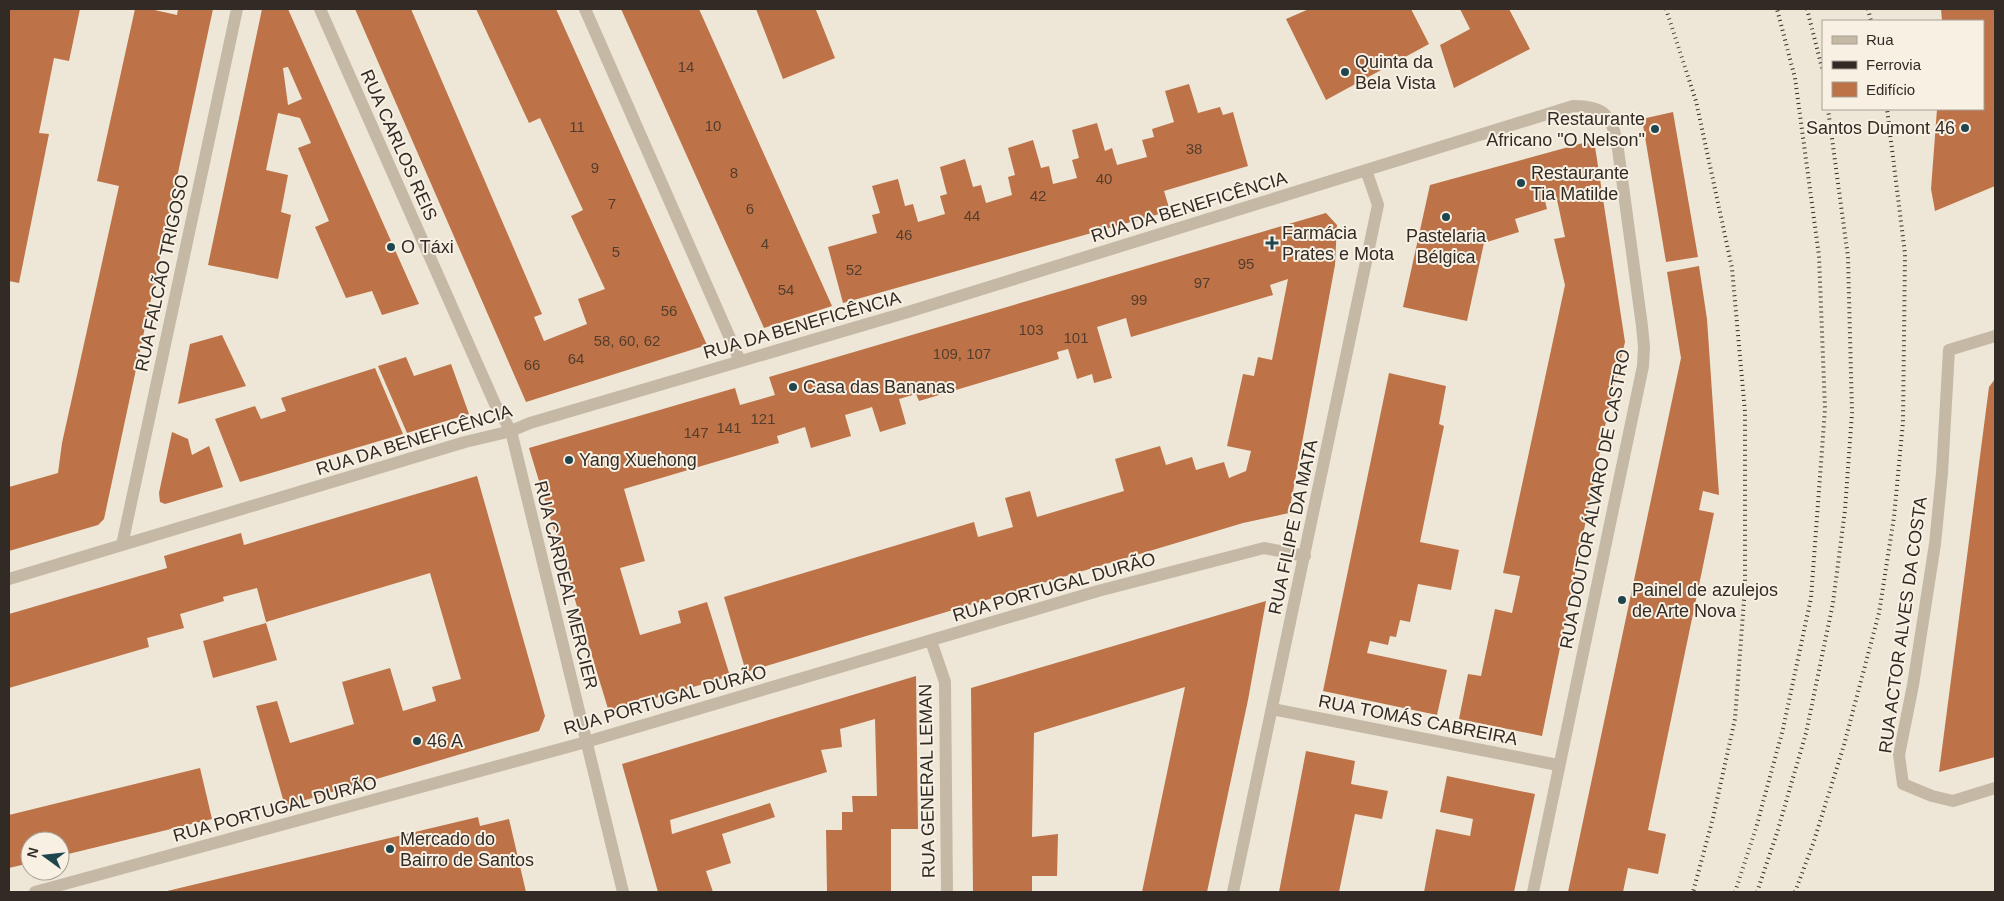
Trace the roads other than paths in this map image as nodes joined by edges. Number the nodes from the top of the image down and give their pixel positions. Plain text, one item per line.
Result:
1 (237, 9) edge
2 (320, 9) edge
3 (585, 9) edge
4 (1604, 112) joint
5 (1366, 170) junction
6 (1995, 336) edge
7 (740, 361) junction
8 (511, 431) junction
9 (122, 545) junction
10 (1305, 556) junction
11 (9, 579) edge
12 (931, 642) junction
13 (1272, 709) junction
14 (586, 742) junction
15 (1558, 765) junction
16 (1995, 788) edge
17 (35, 892) edge
18 (623, 892) edge
19 (947, 892) edge
20 (1233, 892) edge
21 (1533, 892) edge

1 - 9 street, RUA FALCÃO TRIGOSO
2 - 8 street, RUA CARLOS REIS
3 - 7 street
4 - 5 street, RUA DA BENEFICÊNCIA
4 - 15 street, RUA DOUTOR ÁLVARO DE CASTRO
5 - 7 street, RUA DA BENEFICÊNCIA
5 - 10 street, RUA FILIPE DA MATA
6 - 16 street, RUA ACTOR ALVES DA COSTA
7 - 8 street, RUA DA BENEFICÊNCIA
8 - 9 street, RUA DA BENEFICÊNCIA
8 - 14 street, RUA CARDEAL MERCIER
9 - 11 street, RUA DA BENEFICÊNCIA
10 - 12 street, RUA PORTUGAL DURÃO
10 - 13 street, RUA FILIPE DA MATA
12 - 14 street, RUA PORTUGAL DURÃO
12 - 19 street, RUA GENERAL LEMAN
13 - 15 street, RUA TOMÁS CABREIRA
13 - 20 street, RUA FILIPE DA MATA
14 - 17 street, RUA PORTUGAL DURÃO
14 - 18 street, RUA CARDEAL MERCIER
15 - 21 street, RUA DOUTOR ÁLVARO DE CASTRO

